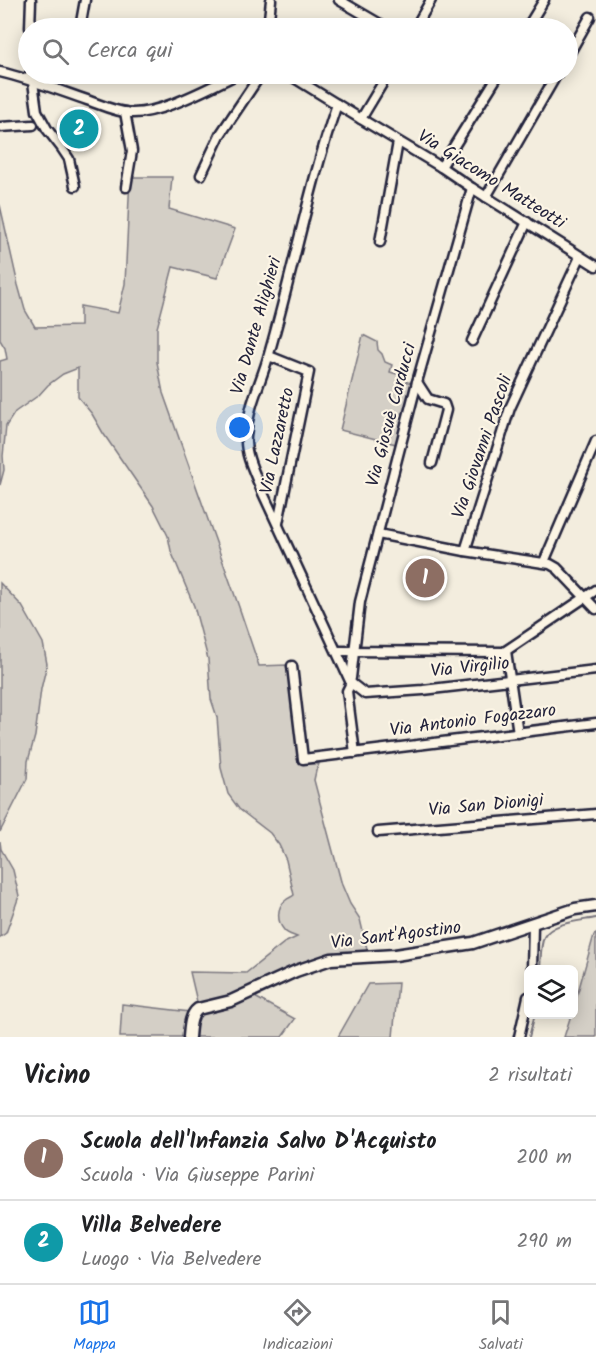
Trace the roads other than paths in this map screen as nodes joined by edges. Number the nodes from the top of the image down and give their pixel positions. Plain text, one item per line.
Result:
1 (31, 0) edge
2 (85, 0) edge
3 (271, 0) edge
4 (339, 0) edge
5 (431, 0) edge
6 (544, 0) edge
7 (590, 17) dead end
8 (30, 18) edge
9 (82, 18) edge
10 (269, 18) edge
11 (370, 18) edge
12 (421, 18) edge
13 (533, 18) edge
14 (578, 37) edge
15 (0, 72) edge
16 (18, 75) edge
17 (32, 84) edge
18 (49, 84) edge
19 (215, 84) edge
20 (254, 84) edge
21 (304, 84) edge
22 (382, 84) edge
23 (493, 84) edge
24 (551, 84) edge
25 (337, 104) junction
26 (125, 112) junction
27 (361, 120) junction
28 (33, 125) dead end
29 (0, 127) edge
30 (398, 142) junction
31 (441, 167) junction
32 (201, 175) dead end
33 (75, 186) dead end
34 (126, 187) dead end
35 (472, 188) junction
36 (486, 197) junction
37 (527, 222) junction
38 (380, 242) dead end
39 (580, 257) junction
40 (596, 266) edge
41 (472, 341) dead end
42 (269, 356) junction
43 (417, 382) junction
44 (596, 441) edge
45 (432, 463) dead end
46 (278, 524) junction
47 (378, 534) junction
48 (465, 551) junction
49 (543, 562) junction
50 (596, 590) edge
51 (585, 597) junction
52 (596, 609) edge
53 (338, 651) junction
54 (353, 651) junction
55 (506, 651) junction
56 (292, 666) dead end
57 (596, 670) edge
58 (510, 680) junction
59 (351, 682) junction
60 (596, 723) edge
61 (518, 732) junction
62 (355, 753) junction
63 (596, 814) edge
64 (378, 832) dead end
65 (596, 906) edge
66 (533, 923) junction
67 (532, 965) edge
68 (524, 1015) edge
69 (189, 1037) edge
70 (519, 1037) edge

1 - 8 street
2 - 9 street
3 - 10 street
4 - 11 street
5 - 12 street
6 - 13 street
7 - 14 street
15 - 16 street
17 - 33 street
18 - 26 street
19 - 26 street
20 - 32 street
21 - 25 street, Via Giacomo Matteotti
22 - 27 street
23 - 31 street
24 - 36 street
25 - 27 street, Via Giacomo Matteotti
25 - 42 street, Via Dante Alighieri
26 - 34 street
27 - 30 street, Via Giacomo Matteotti
28 - 29 street
30 - 31 street, Via Giacomo Matteotti
30 - 38 street, Via Giacomo Matteotti
31 - 35 street, Via Giacomo Matteotti
35 - 36 street, Via Giacomo Matteotti
35 - 43 street, Via Giosuè Carducci
36 - 37 street, Via Giacomo Matteotti
37 - 39 street, Via Giacomo Matteotti
37 - 41 street
39 - 40 street, Via Giacomo Matteotti
39 - 48 street, Via Giovanni Pascoli
42 - 46 street, Via Dante Alighieri
42 - 46 street, Via Lazzaretto
43 - 45 street
43 - 47 street, Via Giosuè Carducci
44 - 49 street
46 - 53 street, Via Dante Alighieri
47 - 48 street
47 - 54 street, Via Giosuè Carducci
48 - 49 street
49 - 51 street
50 - 51 street
51 - 52 street
51 - 55 street
53 - 54 street
53 - 59 street, Via Dante Alighieri
54 - 55 street
54 - 59 street, Via Giosuè Carducci
55 - 58 street
56 - 62 street, Via Antonio Fogazzaro
57 - 58 street, Via Virgilio
58 - 59 street, Via Virgilio
58 - 61 street
59 - 62 street
60 - 61 street, Via Antonio Fogazzaro
61 - 62 street, Via Antonio Fogazzaro
63 - 64 street, Via San Dionigi
65 - 66 street, Via Sant'Agostino
66 - 67 street
66 - 69 street, Via Sant'Agostino
68 - 70 street

